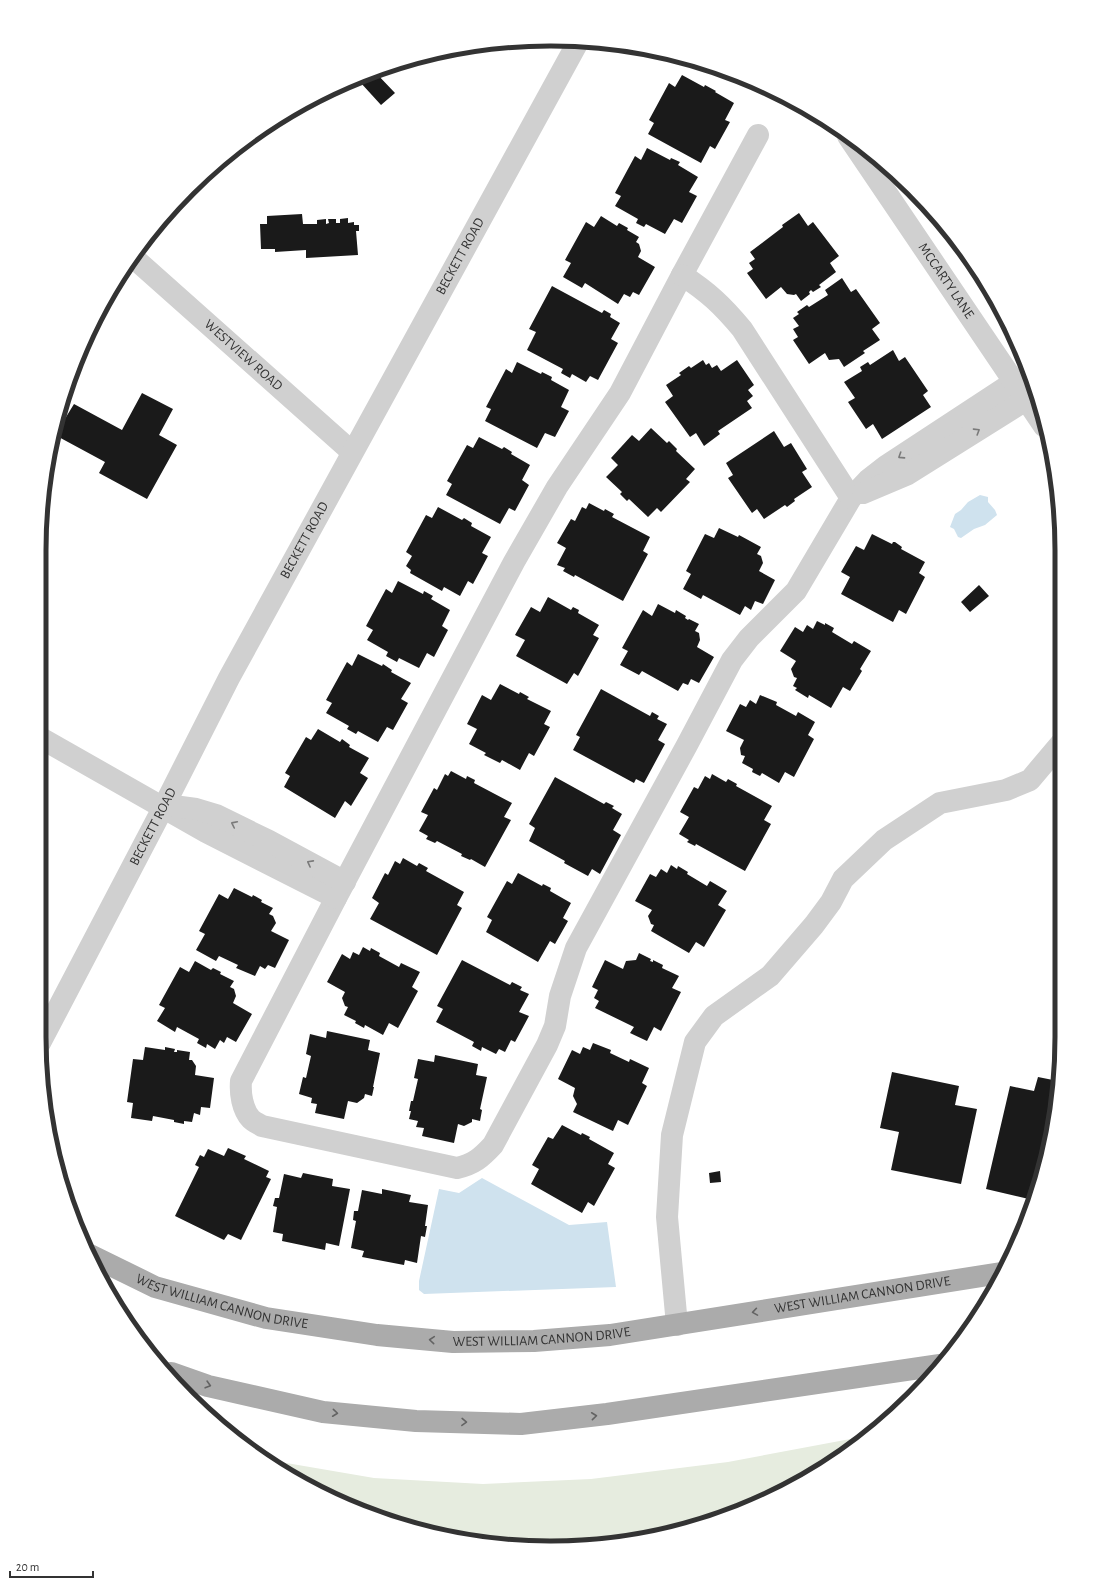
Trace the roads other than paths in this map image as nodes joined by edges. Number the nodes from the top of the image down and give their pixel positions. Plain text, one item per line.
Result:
1 (575, 47) edge
2 (758, 135) dead end
3 (857, 149) edge
4 (137, 261) edge
5 (682, 275) junction
6 (1020, 391) junction
7 (1036, 415) edge
8 (352, 452) junction
9 (851, 498) junction
10 (46, 741) edge
11 (1055, 750) edge
12 (163, 808) junction
13 (340, 890) junction
14 (46, 1032) edge
15 (97, 1259) edge
16 (995, 1274) edge
17 (677, 1325) junction
18 (932, 1366) edge
19 (177, 1375) edge

1 - 8 street, BECKETT ROAD
2 - 5 street
3 - 6 street, MCCARTY LANE
4 - 8 street, WESTVIEW ROAD
5 - 9 street
5 - 13 street
6 - 7 street, MCCARTY LANE
6 - 9 street
8 - 12 street, BECKETT ROAD
9 - 13 street
10 - 12 street
11 - 17 street
12 - 13 street
12 - 14 street, BECKETT ROAD
17 -> 15 main road, WEST WILLIAM CANNON DRIVE
16 -> 17 main road, WEST WILLIAM CANNON DRIVE
19 -> 18 main road

